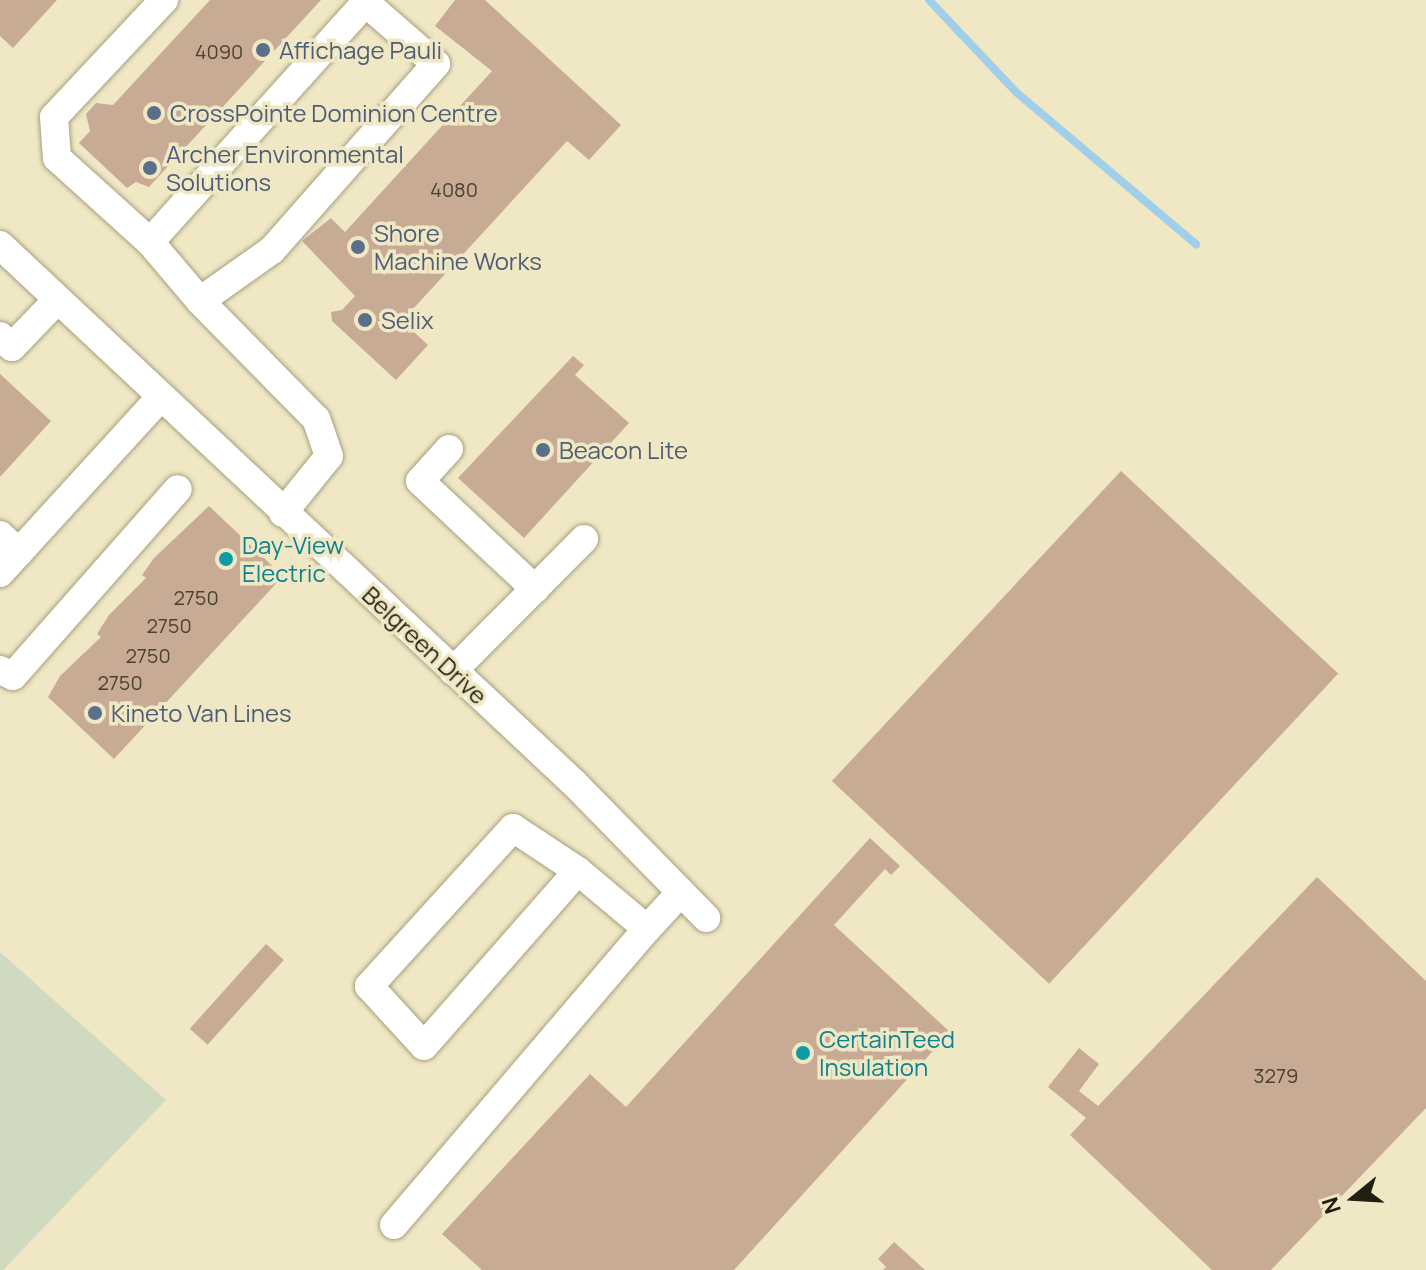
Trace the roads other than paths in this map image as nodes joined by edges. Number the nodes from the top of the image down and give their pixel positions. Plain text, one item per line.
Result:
1 (164, 0) edge
2 (366, 1) edge
3 (150, 242) junction
4 (0, 245) edge
5 (57, 300) junction
6 (200, 301) junction
7 (0, 336) edge
8 (160, 398) junction
9 (449, 449) dead end
10 (178, 489) dead end
11 (283, 513) junction
12 (584, 539) dead end
13 (6, 554) edge
14 (535, 589) junction
15 (0, 670) edge
16 (453, 671) junction
17 (578, 871) junction
18 (681, 892) junction
19 (706, 918) dead end
20 (647, 929) junction
21 (394, 1225) dead end

1 - 3 street
2 - 3 street
2 - 6 street
3 - 6 street
4 - 5 street, Belgreen Drive
5 - 7 street
5 - 8 street, Belgreen Drive
6 - 11 street
8 - 11 street, Belgreen Drive
8 - 13 street
9 - 14 street
10 - 15 street
11 - 16 street, Belgreen Drive
12 - 14 street
14 - 16 street
16 - 18 street, Belgreen Drive
17 - 17 street
17 - 20 street
18 - 19 street, Belgreen Drive
18 - 20 street
20 - 21 street

